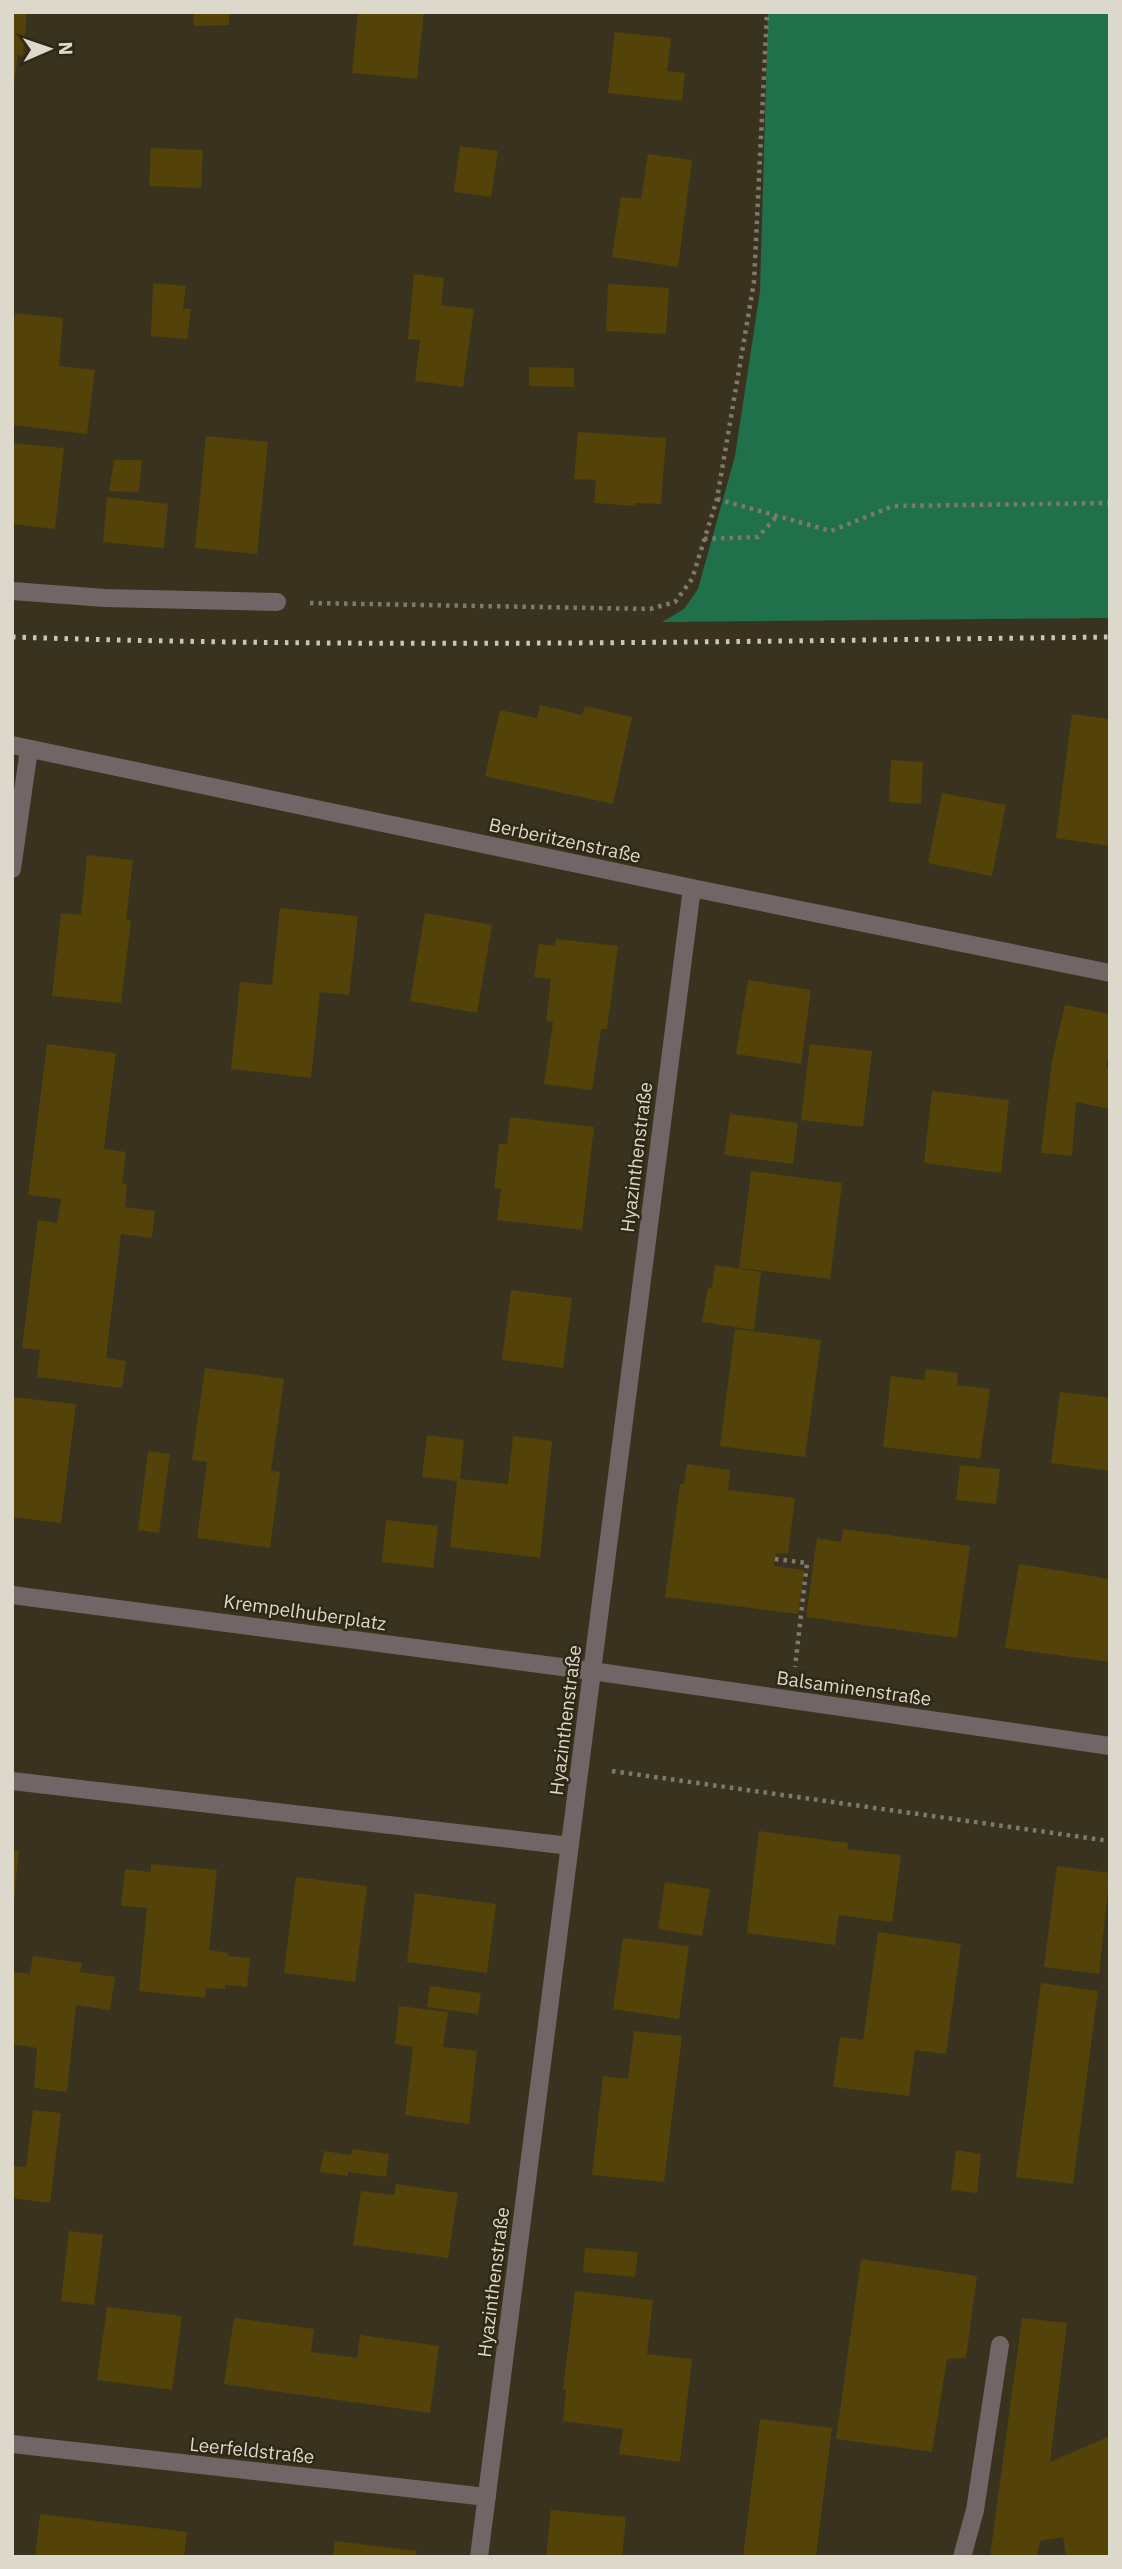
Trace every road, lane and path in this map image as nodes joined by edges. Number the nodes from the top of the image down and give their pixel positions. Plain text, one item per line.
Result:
1 (767, 12) edge
2 (717, 499) junction
3 (1110, 503) edge
4 (777, 516) junction
5 (704, 539) junction
6 (12, 591) edge
7 (277, 602) joint
8 (20, 747) edge
9 (12, 869) edge
10 (692, 888) junction
11 (1110, 973) edge
12 (775, 1559) dead end
13 (12, 1595) edge
14 (592, 1671) junction
15 (791, 1700) junction
16 (1110, 1746) edge
17 (580, 1766) junction
18 (12, 1781) edge
19 (1110, 1841) edge
20 (570, 1846) junction
21 (1000, 2345) dead end
22 (12, 2444) edge
23 (487, 2497) junction
24 (479, 2557) edge
25 (962, 2557) edge

1 - 2 path
2 - 4 path
2 - 5 path
3 - 4 path
4 - 5 path
5 - 7 path
6 - 7 street
8 - 9 street
8 - 10 street, Berberitzenstraße
10 - 11 street, Berberitzenstraße
10 - 14 street, Hyazinthenstraße
12 - 15 path
13 - 14 street, Krempelhuberplatz
14 - 15 street, Balsaminenstraße
14 - 17 street, Hyazinthenstraße
15 - 16 street, Balsaminenstraße
17 - 19 path
17 - 20 street, Hyazinthenstraße
18 - 20 street
20 - 23 street, Hyazinthenstraße
21 - 25 street
22 - 23 street, Leerfeldstraße
23 - 24 street, Hyazinthenstraße

